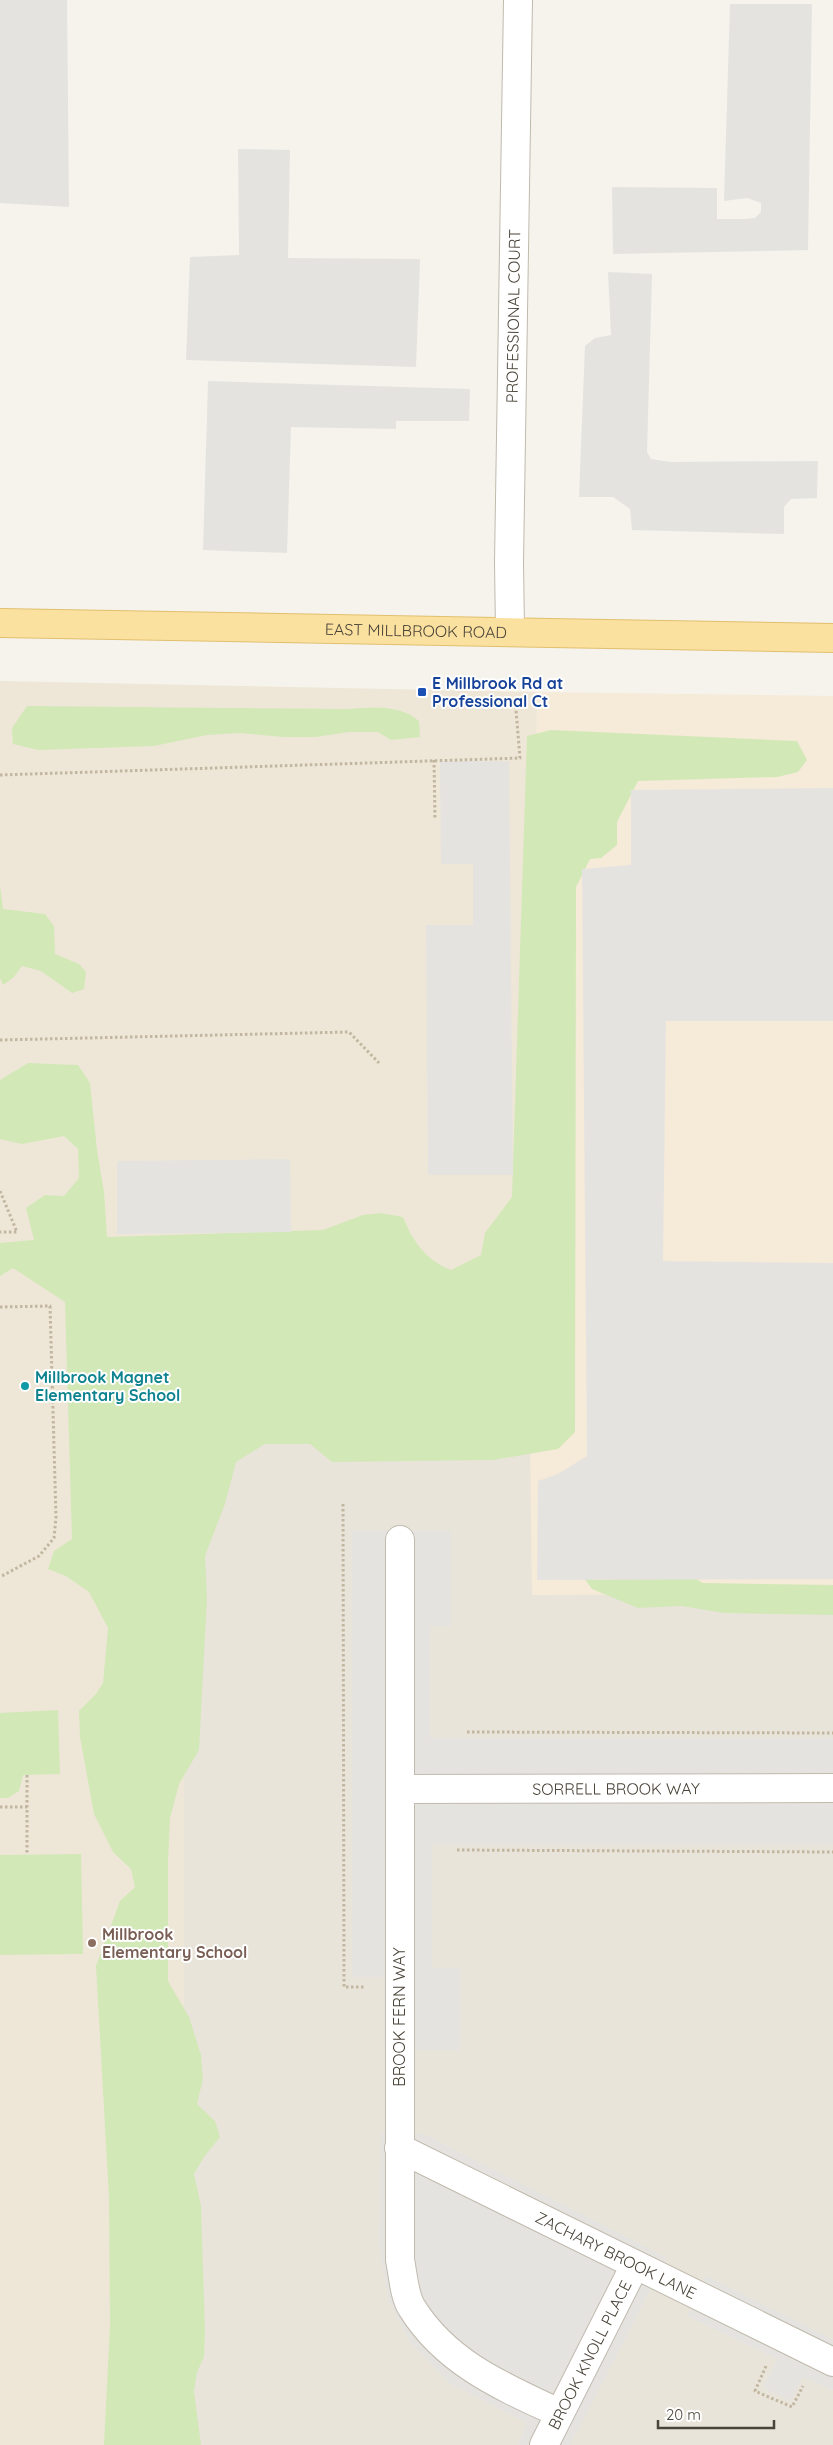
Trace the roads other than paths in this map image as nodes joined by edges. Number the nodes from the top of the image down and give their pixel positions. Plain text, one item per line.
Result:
1 (518, 0) edge
2 (0, 624) edge
3 (510, 631) junction
4 (833, 638) edge
5 (400, 1540) dead end
6 (833, 1788) edge
7 (400, 1789) junction
8 (399, 2148) junction
9 (635, 2265) junction
10 (833, 2362) edge
11 (560, 2413) junction
12 (544, 2445) edge

1 - 3 street, PROFESSIONAL COURT
2 - 3 main road, EAST MILLBROOK ROAD
3 - 4 main road, EAST MILLBROOK ROAD
5 - 7 street, BROOK FERN WAY
6 - 7 street, SORRELL BROOK WAY
7 - 8 street, BROOK FERN WAY
8 - 9 street, ZACHARY BROOK LANE
8 - 11 street, BROOK FERN WAY
9 - 10 street, ZACHARY BROOK LANE
9 - 11 street, BROOK KNOLL PLACE
11 - 12 street, BROOK KNOLL PLACE

